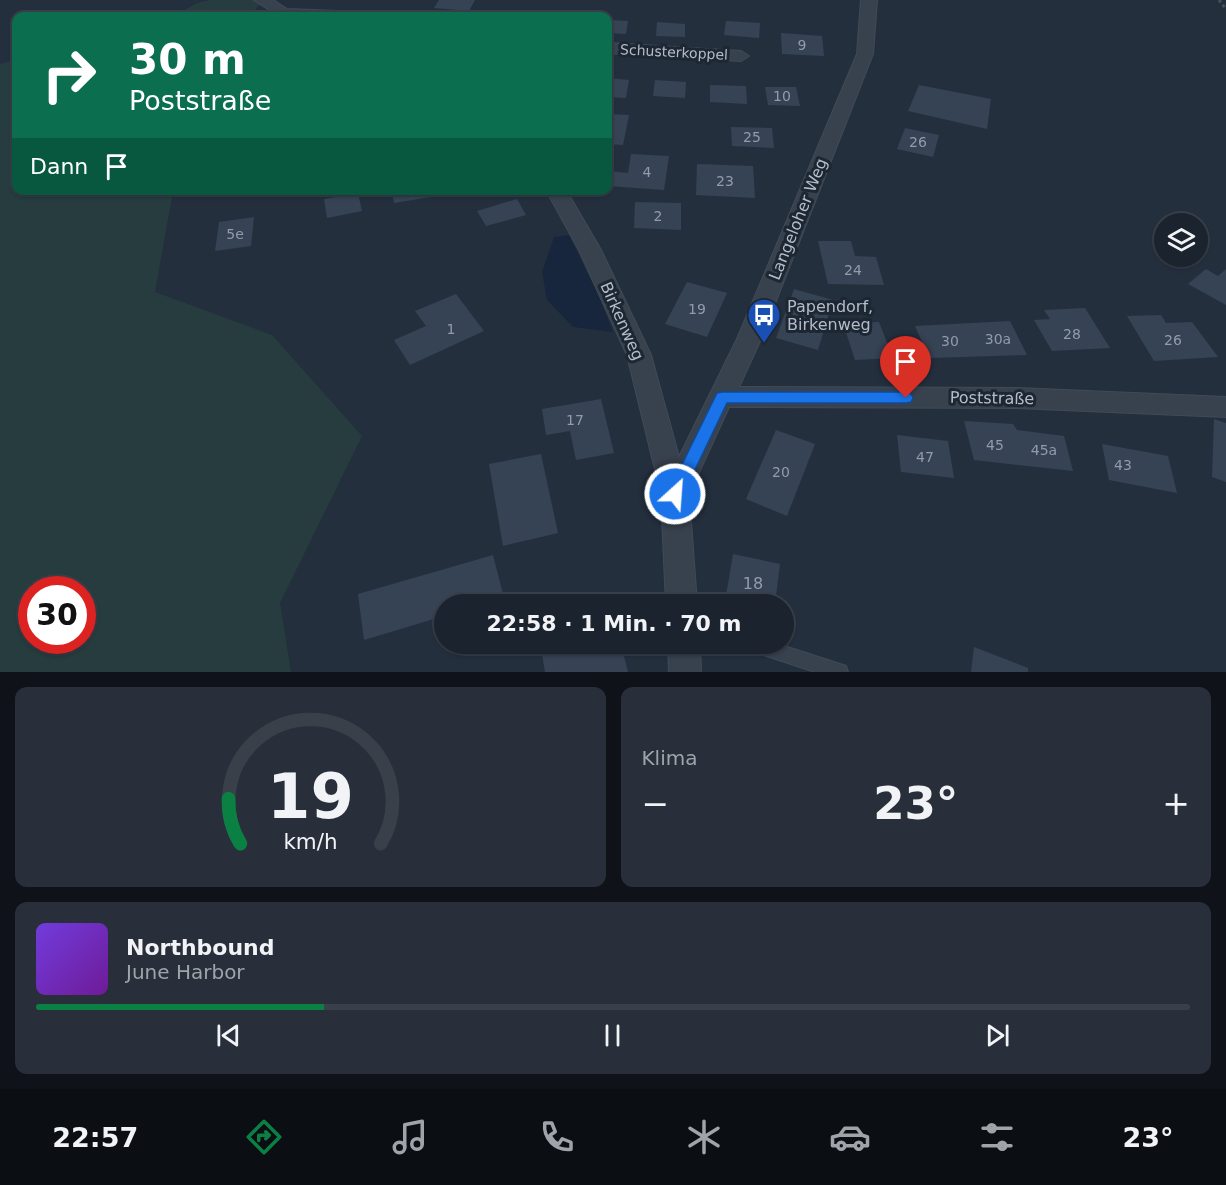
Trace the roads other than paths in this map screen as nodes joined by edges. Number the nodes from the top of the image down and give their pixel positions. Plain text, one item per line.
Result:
1 (262, 0) edge
2 (869, 0) edge
3 (283, 12) edge
4 (612, 48) edge
5 (741, 56) dead end
6 (559, 195) edge
7 (722, 398) junction
8 (1226, 407) edge
9 (675, 494) junction
10 (680, 594) edge
11 (684, 654) edge
12 (785, 654) edge
13 (685, 672) edge
14 (840, 672) edge

1 - 3 street
2 - 7 street, Langeloher Weg
4 - 5 street, Schusterkoppel
6 - 9 street, Birkenweg
7 - 8 street, Poststraße
7 - 9 street, Langeloher Weg
9 - 10 street, Langeloher Weg
11 - 13 street
12 - 14 lane

